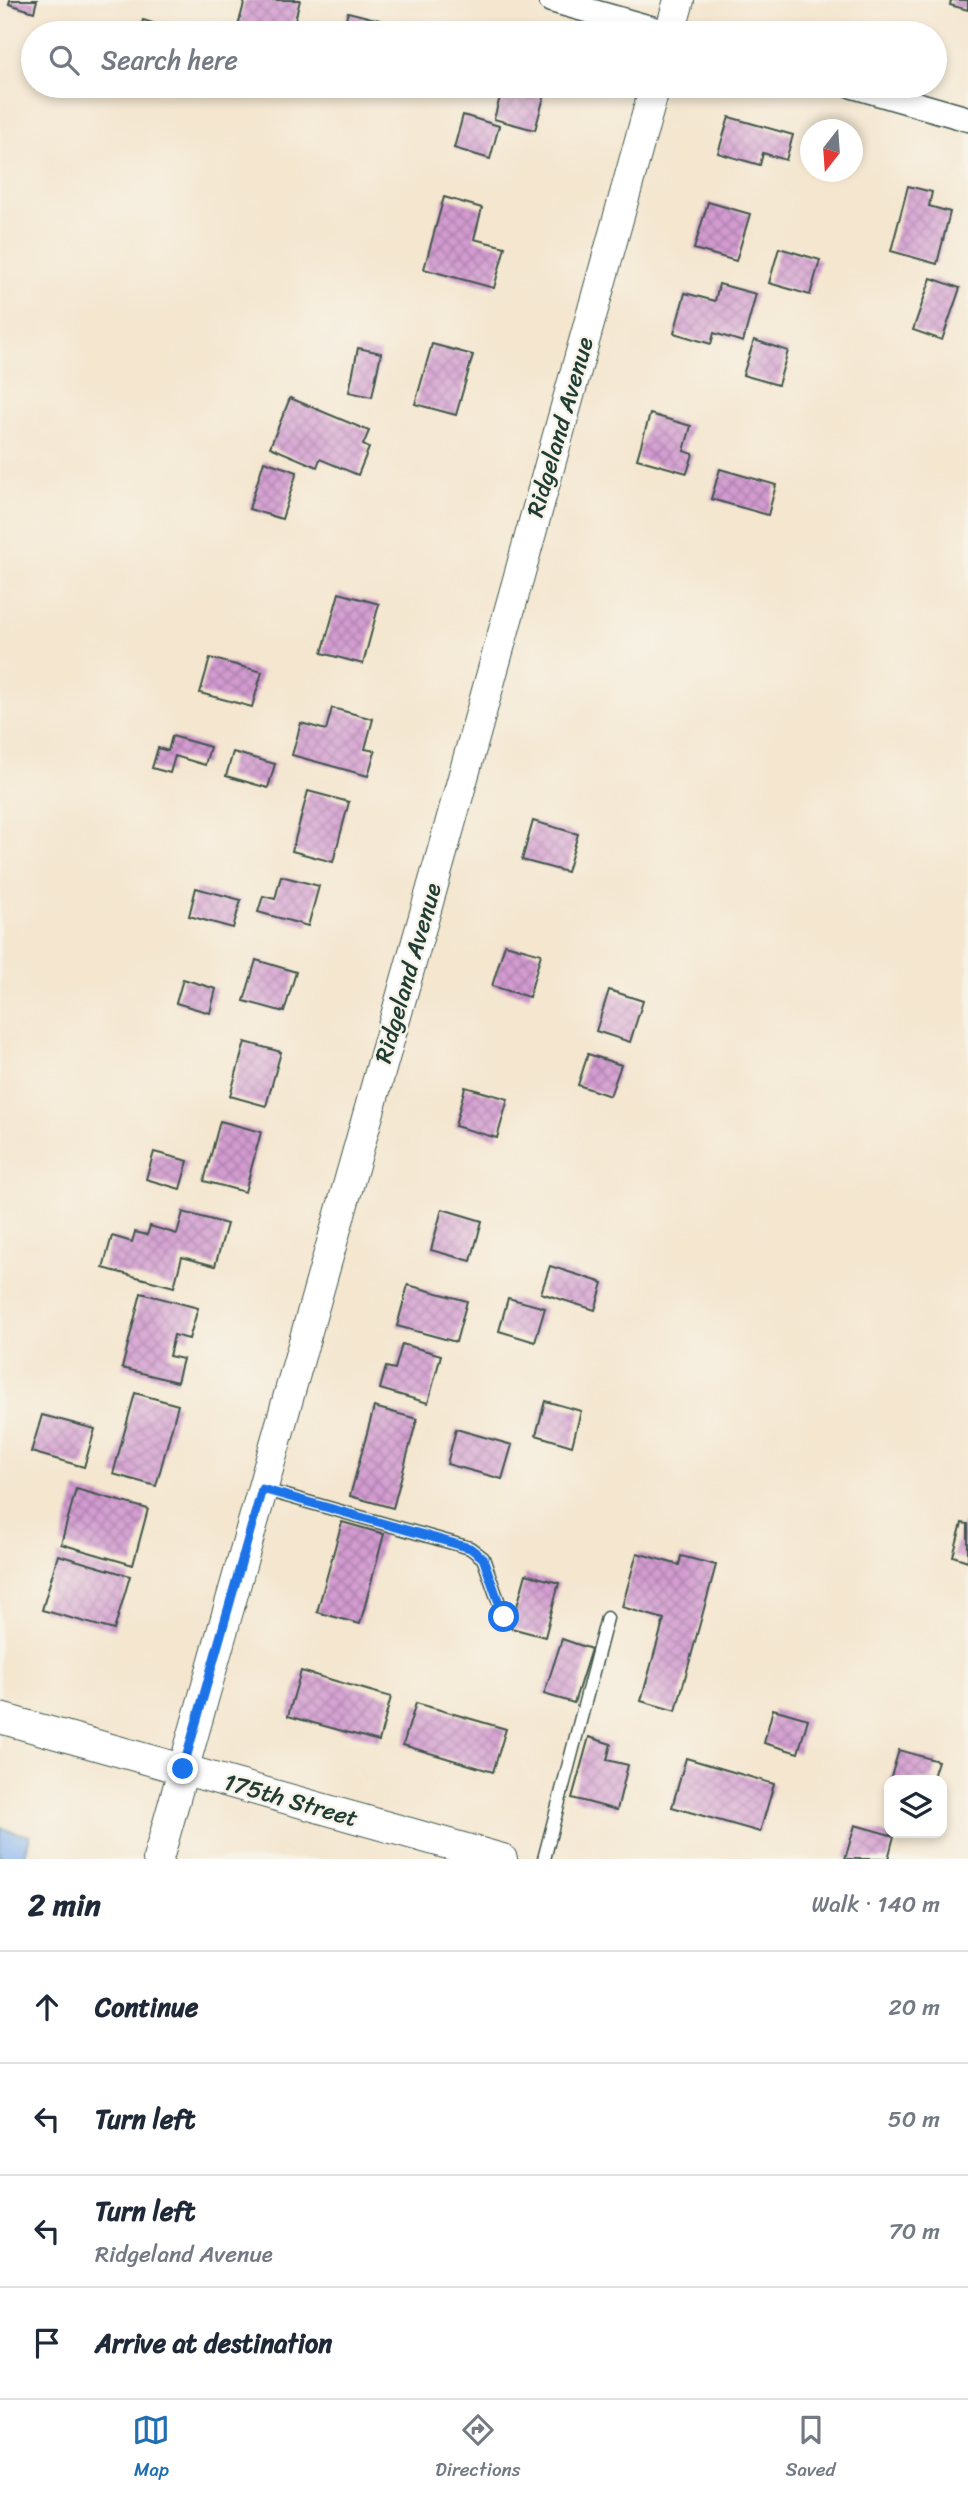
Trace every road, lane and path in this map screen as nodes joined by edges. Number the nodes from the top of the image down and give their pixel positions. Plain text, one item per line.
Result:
1 (551, 0) edge
2 (679, 0) edge
3 (626, 21) edge
4 (673, 21) edge
5 (652, 98) edge
6 (895, 98) edge
7 (968, 119) edge
8 (262, 1489) junction
9 (504, 1617) dead end
10 (607, 1618) dead end
11 (0, 1718) edge
12 (183, 1769) junction
13 (158, 1859) edge
14 (502, 1859) edge
15 (544, 1859) edge

1 - 3 street
2 - 4 street
5 - 8 street, Ridgeland Avenue
6 - 7 street
8 - 9 lane
8 - 12 street, Ridgeland Avenue
10 - 15 lane
11 - 12 street, 175th Street
12 - 13 street, Ridgeland Avenue
12 - 14 street, 175th Street

